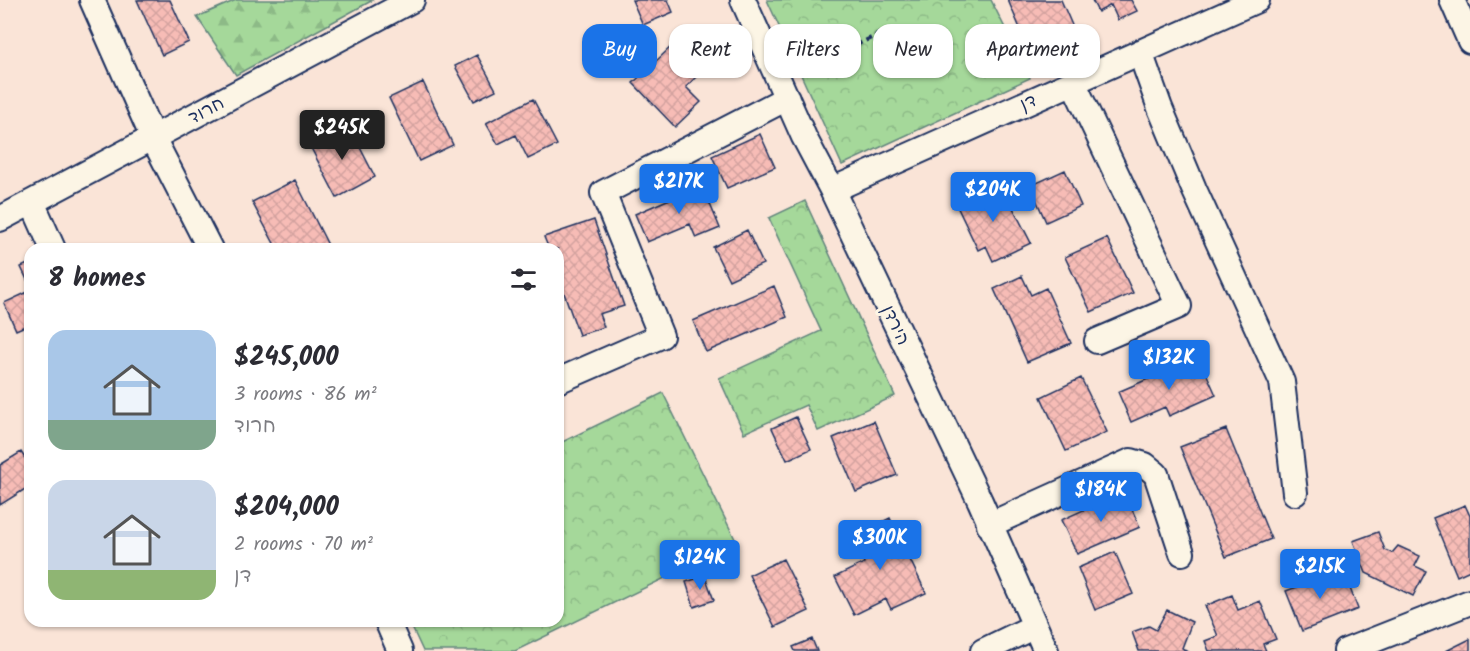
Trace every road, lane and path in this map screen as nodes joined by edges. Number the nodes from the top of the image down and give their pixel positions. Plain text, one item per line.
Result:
1 (92, 0) edge
2 (412, 0) edge
3 (743, 0) edge
4 (1257, 0) edge
5 (1452, 0) edge
6 (873, 39) edge
7 (1470, 41) edge
8 (1140, 52) junction
9 (1073, 82) junction
10 (783, 90) junction
11 (153, 138) junction
12 (832, 190) junction
13 (32, 202) junction
14 (0, 219) edge
15 (50, 243) edge
16 (207, 243) edge
17 (1097, 341) dead end
18 (564, 378) edge
19 (1295, 494) dead end
20 (989, 525) junction
21 (1182, 553) dead end
22 (1470, 602) edge
23 (1035, 626) junction
24 (390, 627) edge
25 (400, 651) edge
26 (983, 651) edge
27 (1046, 651) edge
28 (1346, 651) edge

1 - 11 street
2 - 11 street, חרוד
3 - 10 street, הירדן
4 - 8 street, דן
5 - 7 street
6 - 10 path
8 - 9 street, דן
8 - 19 street
9 - 12 street, דן
9 - 17 street
10 - 12 street, הירדן
10 - 18 street
11 - 13 street, חרוד
11 - 16 street
12 - 20 street, הירדן
13 - 14 street, חרוד
13 - 15 street
20 - 21 street
20 - 23 street, הירדן
22 - 28 street
23 - 26 street
23 - 27 street, הירדן
24 - 25 street

